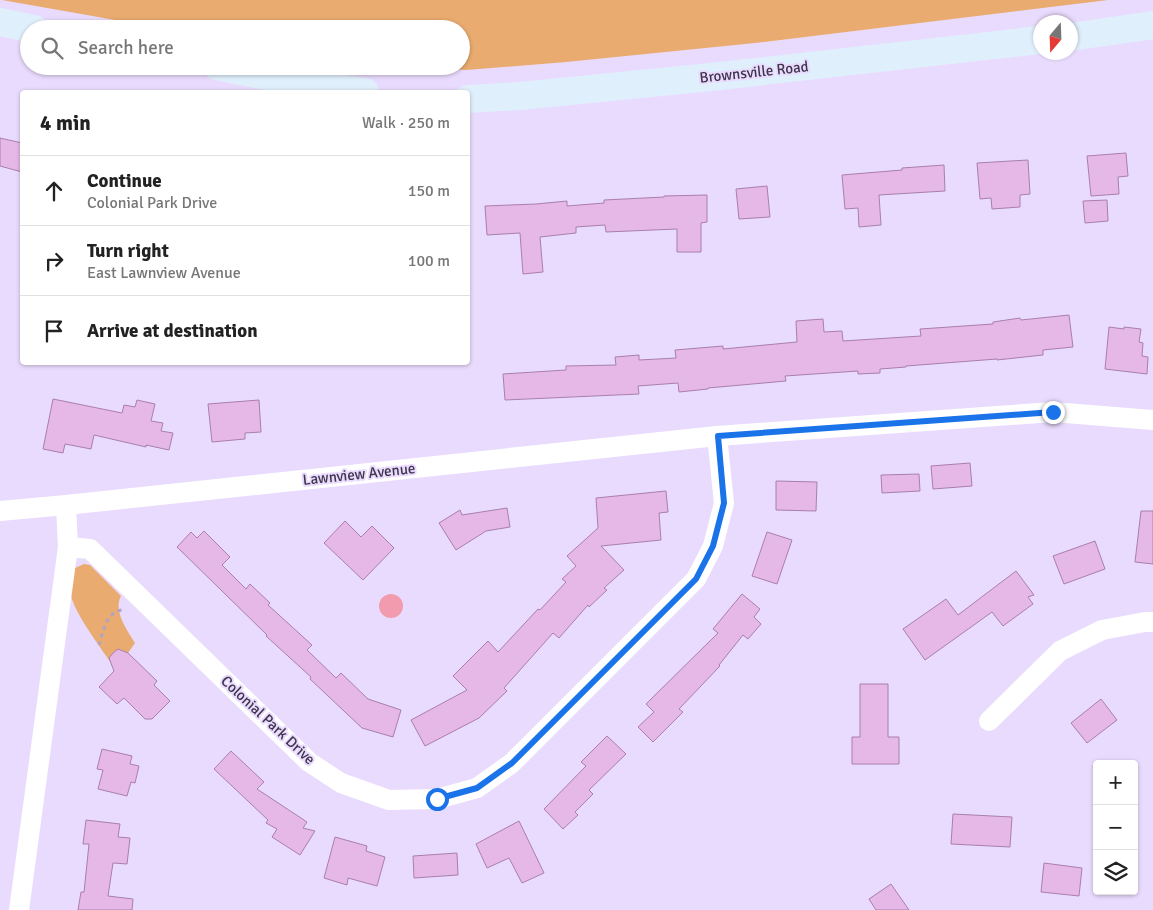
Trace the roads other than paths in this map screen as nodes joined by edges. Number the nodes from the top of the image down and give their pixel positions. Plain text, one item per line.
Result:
1 (0, 22) edge
2 (1153, 25) edge
3 (20, 26) edge
4 (1078, 36) edge
5 (1033, 41) edge
6 (260, 75) edge
7 (352, 90) edge
8 (470, 99) edge
9 (1153, 420) edge
10 (718, 436) junction
11 (66, 505) junction
12 (0, 511) edge
13 (68, 547) junction
14 (1153, 622) edge
15 (989, 721) dead end
16 (19, 910) edge

1 - 3 main road
2 - 4 main road
5 - 8 main road, Brownsville Road
6 - 7 main road
9 - 10 street, Lawnview Avenue
10 - 11 street, Lawnview Avenue
10 - 13 street, Colonial Park Drive
11 - 12 street, Lawnview Avenue
11 - 13 street
13 - 16 street
14 - 15 street

